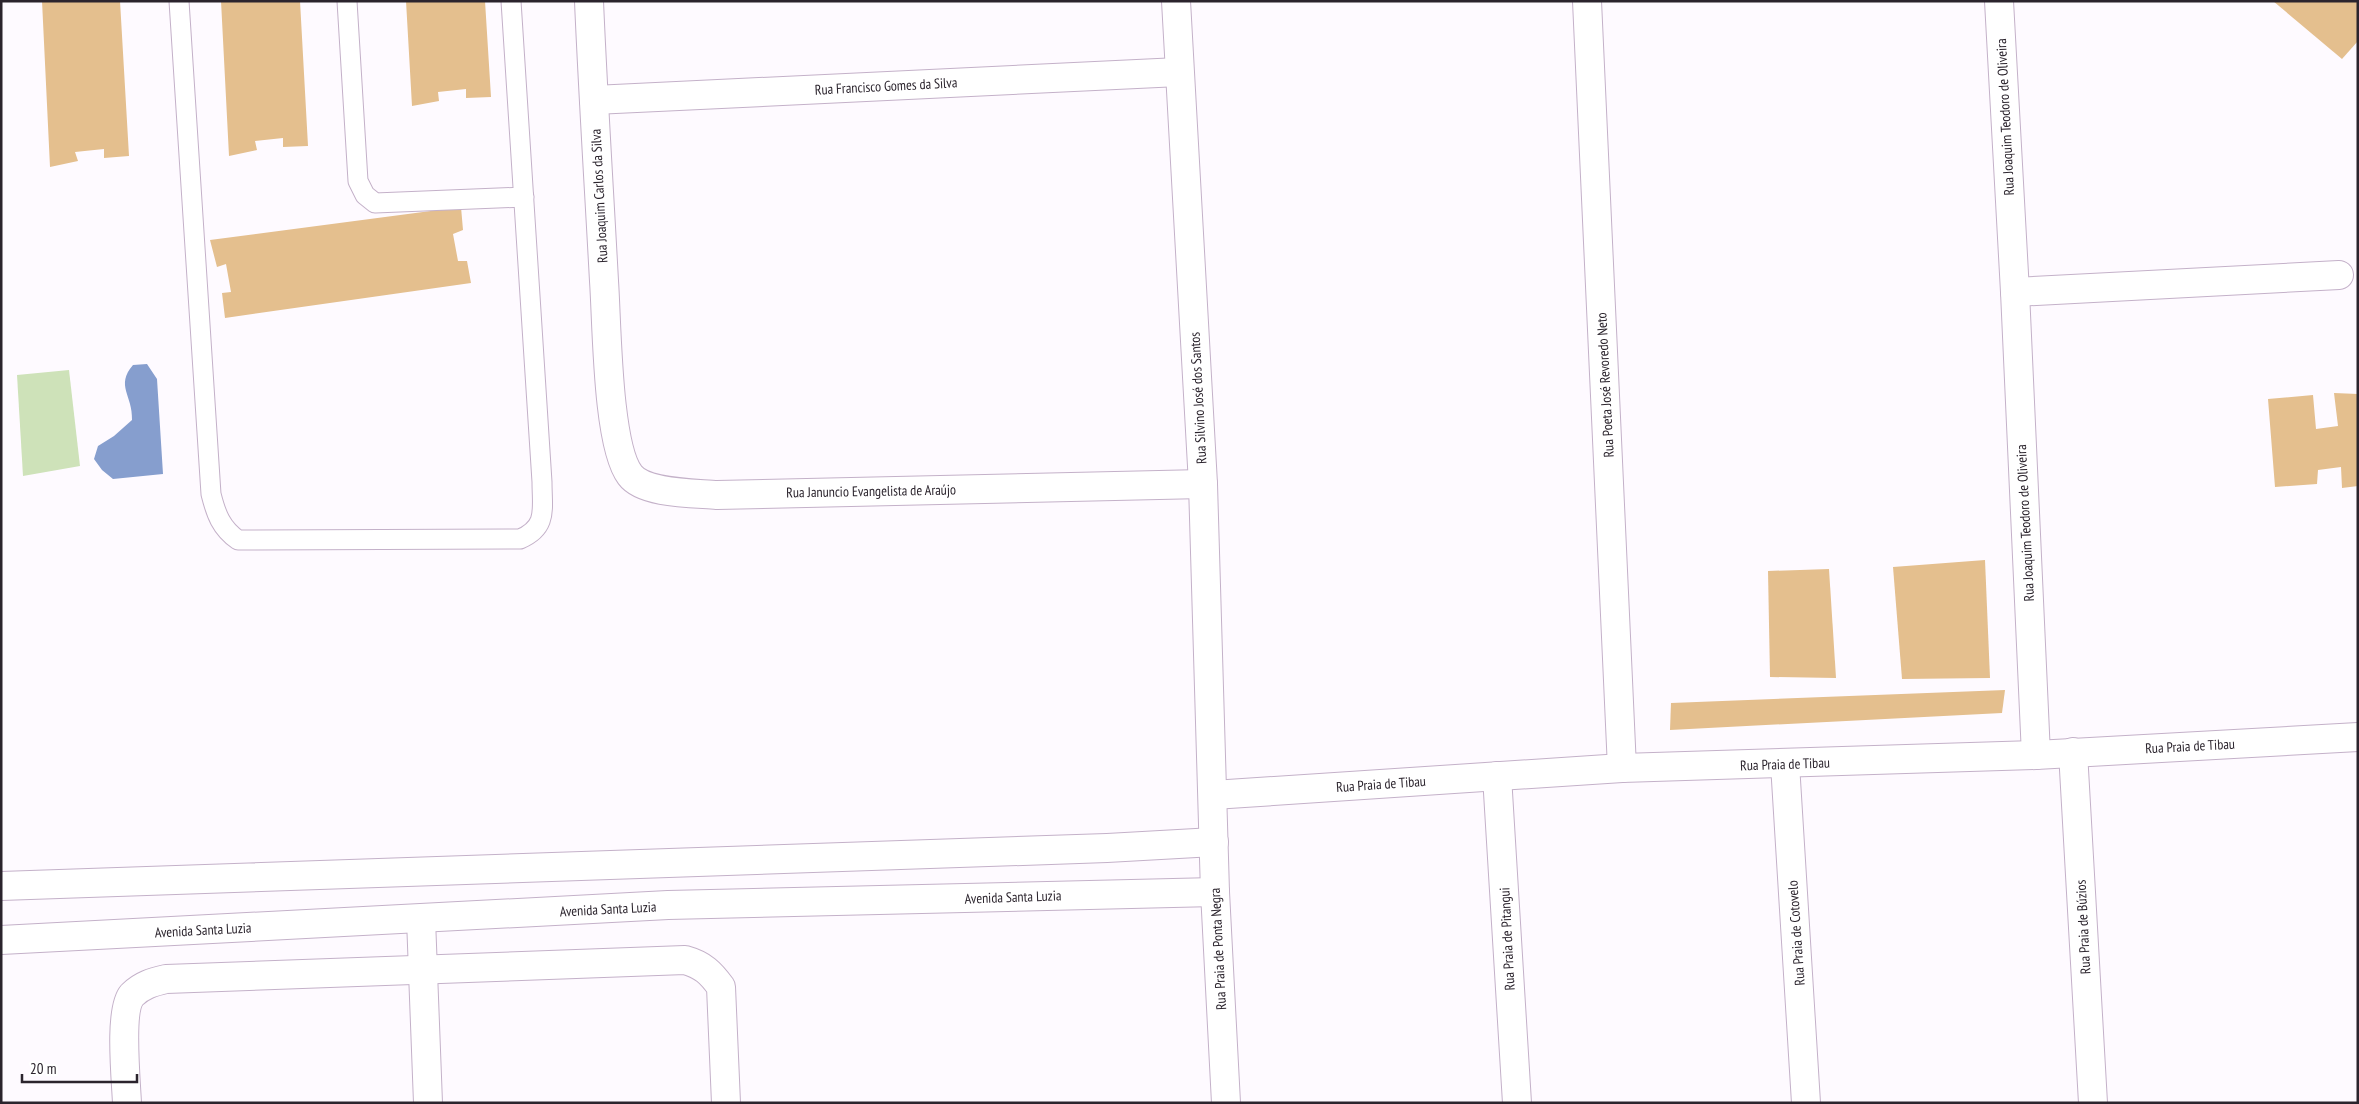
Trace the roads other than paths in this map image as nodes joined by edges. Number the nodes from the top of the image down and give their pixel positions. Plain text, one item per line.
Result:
1 (179, 1) edge
2 (347, 1) edge
3 (511, 1) edge
4 (589, 1) edge
5 (1176, 1) edge
6 (1587, 1) edge
7 (1999, 1) edge
8 (1179, 72) junction
9 (594, 100) junction
10 (524, 197) junction
11 (2339, 275) dead end
12 (2015, 292) junction
13 (611, 391) joint
14 (1203, 484) junction
15 (2358, 737) edge
16 (2073, 752) junction
17 (2036, 755) junction
18 (1785, 764) junction
19 (1622, 768) junction
20 (1497, 776) junction
21 (1213, 795) junction
22 (1214, 842) junction
23 (1, 886) edge
24 (1215, 892) junction
25 (421, 919) junction
26 (1, 940) edge
27 (422, 968) junction
28 (127, 1103) edge
29 (428, 1103) edge
30 (726, 1103) edge
31 (1226, 1103) edge
32 (1517, 1103) edge
33 (1806, 1103) edge
34 (2093, 1103) edge

1 - 10 lane
2 - 10 lane
3 - 10 lane
4 - 9 street, Rua Joaquim Carlos da Silva
5 - 8 street, Rua Silvino José dos Santos
6 - 19 street, Rua Poeta José Revoredo Neto
7 - 12 street, Rua Joaquim Teodoro de Oliveira
8 - 9 street, Rua Francisco Gomes da Silva
8 - 14 street, Rua Silvino José dos Santos
9 - 13 street, Rua Joaquim Carlos da Silva
11 - 12 street
12 - 17 street, Rua Joaquim Teodoro de Oliveira
13 - 14 street, Rua Januncio Evangelista de Araújo
14 - 21 street, Rua Silvino José dos Santos
15 - 16 street, Rua Praia de Tibau
16 - 17 street, Rua Praia de Tibau
16 - 34 street, Rua Praia de Búzios
17 - 18 street, Rua Praia de Tibau
18 - 19 street, Rua Praia de Tibau
18 - 33 street, Rua Praia de Cotovelo
19 - 20 street, Rua Praia de Tibau
20 - 21 street, Rua Praia de Tibau
20 - 32 street, Rua Praia de Pitangui
21 - 22 street, Rua Praia de Ponta Negra
22 - 23 street
22 - 24 street, Rua Praia de Ponta Negra
24 - 25 street, Avenida Santa Luzia
24 - 31 street, Rua Praia de Ponta Negra
25 - 26 street, Avenida Santa Luzia
25 - 27 street
27 - 28 street
27 - 29 street
27 - 30 street

